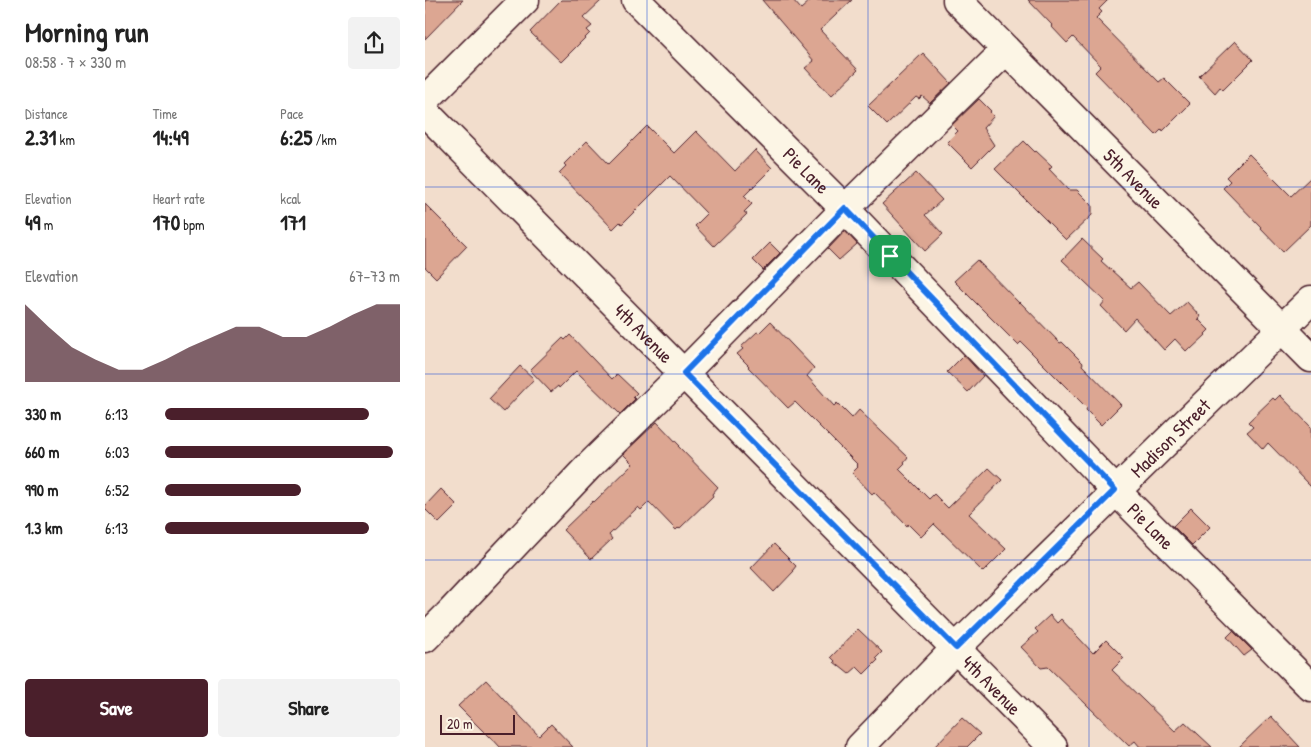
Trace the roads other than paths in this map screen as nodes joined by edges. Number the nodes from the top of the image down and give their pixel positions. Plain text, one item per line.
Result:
1 (525, 0) edge
2 (636, 0) edge
3 (957, 0) edge
4 (1006, 50) junction
5 (425, 100) edge
6 (425, 112) edge
7 (845, 208) junction
8 (1311, 300) edge
9 (1281, 328) junction
10 (1311, 358) edge
11 (684, 373) junction
12 (1115, 490) junction
13 (425, 638) edge
14 (956, 648) junction
15 (1311, 687) edge
16 (860, 747) edge
17 (1053, 747) edge

1 - 5 street
2 - 7 street, Pie Lane
3 - 4 street, 5th Avenue
4 - 7 street
4 - 9 street, 5th Avenue
6 - 11 street, 4th Avenue
7 - 11 street
7 - 12 street, Pie Lane
8 - 9 street, Madison Street
9 - 10 street, 5th Avenue
9 - 12 street, Madison Street
11 - 13 street
11 - 14 street, 4th Avenue
12 - 14 street, Madison Street
12 - 15 street, Pie Lane
14 - 16 street, Madison Street
14 - 17 street, 4th Avenue

